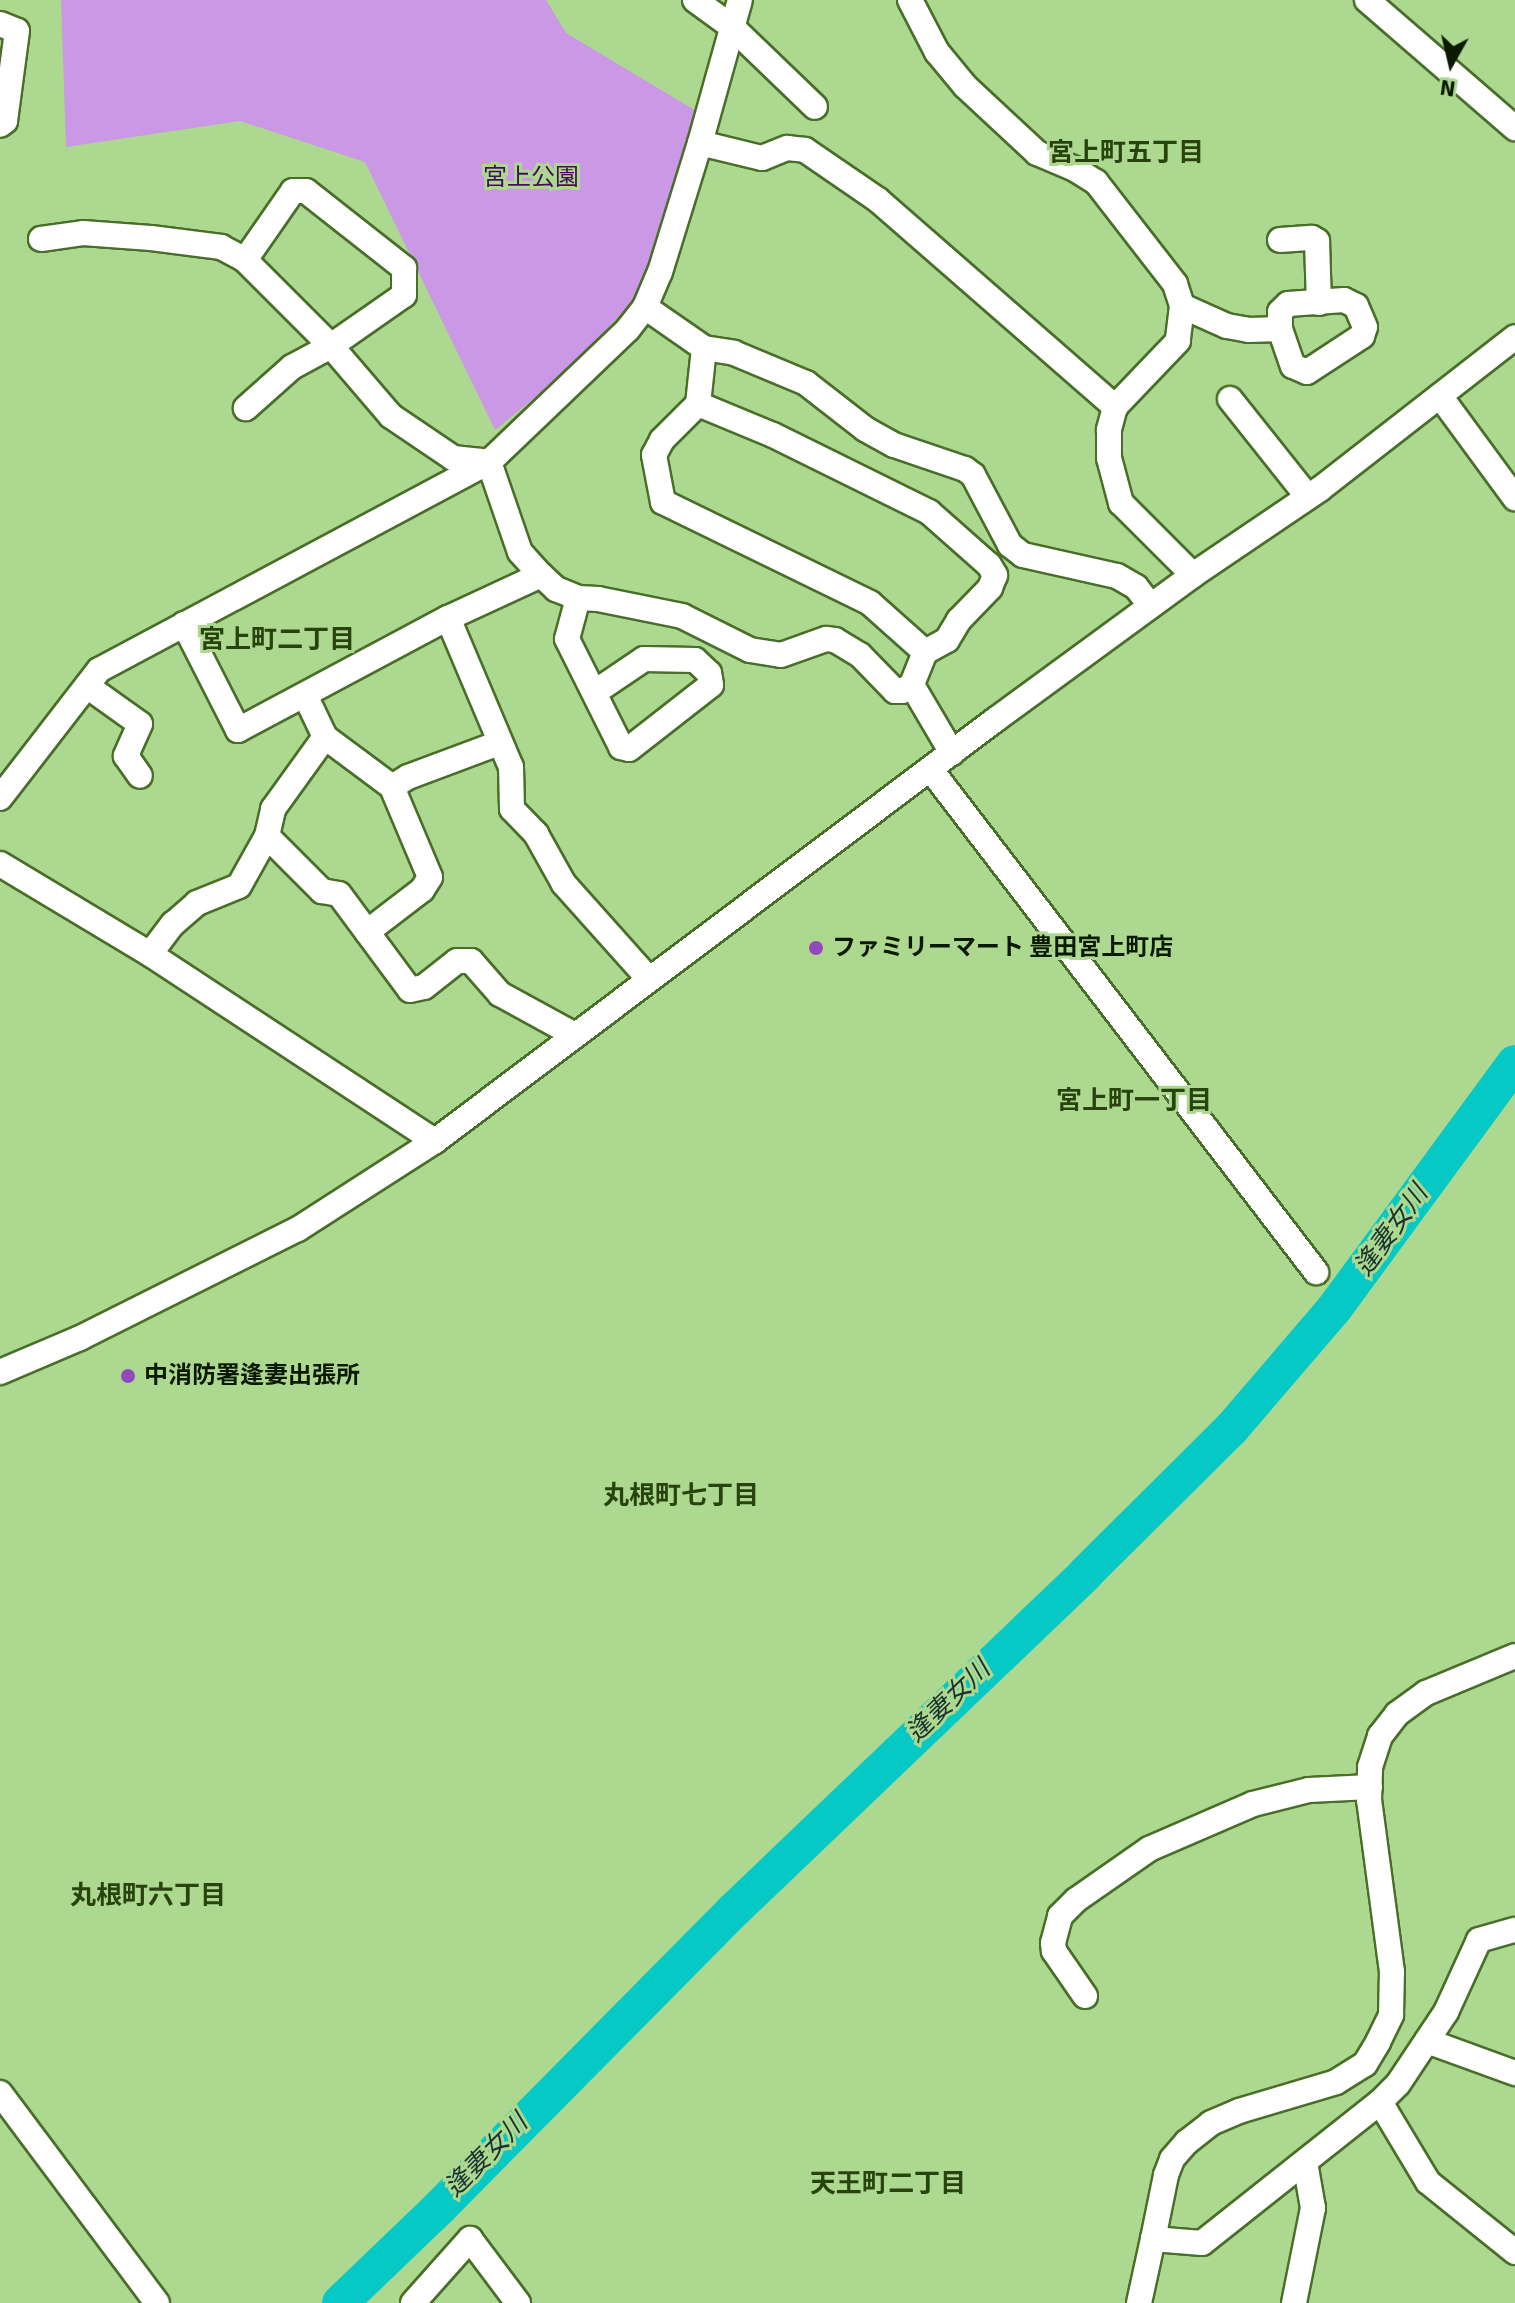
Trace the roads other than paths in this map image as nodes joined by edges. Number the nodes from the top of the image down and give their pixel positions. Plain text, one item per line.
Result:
1 (695, 0) edge
2 (740, 0) edge
3 (910, 0) edge
4 (1367, 0) edge
5 (0, 24) edge
6 (732, 27) junction
7 (815, 107) dead end
8 (0, 125) edge
9 (1515, 128) edge
10 (700, 143) junction
11 (41, 239) dead end
12 (1280, 240) dead end
13 (245, 260) junction
14 (1319, 303) junction
15 (1182, 306) junction
16 (645, 307) junction
17 (1280, 329) junction
18 (1515, 337) edge
19 (331, 346) junction
20 (704, 348) junction
21 (1440, 396) junction
22 (1230, 399) dead end
23 (698, 404) junction
24 (1115, 407) junction
25 (246, 408) dead end
26 (489, 462) junction
27 (1308, 497) junction
28 (1515, 498) edge
29 (541, 575) junction
30 (1193, 575) junction
31 (578, 598) junction
32 (1151, 606) junction
33 (448, 618) junction
34 (184, 624) junction
35 (925, 652) junction
36 (912, 685) junction
37 (87, 686) junction
38 (595, 692) dead end
39 (305, 695) junction
40 (325, 737) junction
41 (499, 743) junction
42 (952, 753) junction
43 (931, 770) junction
44 (140, 776) dead end
45 (392, 787) junction
46 (0, 798) edge
47 (267, 836) junction
48 (0, 864) edge
49 (367, 932) junction
50 (150, 954) junction
51 (648, 978) junction
52 (573, 1034) junction
53 (435, 1141) junction
54 (1316, 1272) dead end
55 (0, 1372) edge
56 (1515, 1656) edge
57 (1370, 1787) junction
58 (1515, 1930) edge
59 (1085, 1996) dead end
60 (1427, 2041) junction
61 (1515, 2073) edge
62 (0, 2093) edge
63 (1380, 2102) junction
64 (1305, 2162) junction
65 (1153, 2239) junction
66 (1515, 2252) edge
67 (157, 2303) edge
68 (413, 2303) edge
69 (518, 2303) edge
70 (1139, 2303) edge
71 (1294, 2303) edge

1 - 6 street
2 - 6 street
3 - 15 street
4 - 9 street
5 - 8 street
6 - 7 street
6 - 10 street
10 - 16 street
10 - 24 street
11 - 13 street
12 - 14 street
13 - 19 street
13 - 19 street
14 - 17 street
14 - 17 street
15 - 17 street
15 - 24 street
16 - 20 street
16 - 26 street
18 - 21 street
19 - 25 street
19 - 26 street
20 - 23 street
20 - 32 street
21 - 27 street
21 - 28 street
22 - 27 street
23 - 35 street
23 - 35 street
24 - 30 street
26 - 29 street
26 - 34 street
27 - 30 street
29 - 31 street
29 - 33 street
30 - 32 street
31 - 36 street
31 - 38 street
32 - 42 street
33 - 39 street
33 - 41 street
34 - 37 street
34 - 39 street
35 - 36 street
36 - 42 street
37 - 44 street
37 - 46 street
39 - 40 street
40 - 45 street
40 - 47 street
41 - 45 street
41 - 51 street
42 - 43 street
43 - 51 street
43 - 54 street
45 - 49 street
47 - 49 street
47 - 50 street
48 - 50 street
49 - 52 street
50 - 53 street
51 - 52 street
52 - 53 street
53 - 55 street
56 - 57 street
57 - 59 street
57 - 65 street
58 - 60 street
60 - 61 street
60 - 63 street
62 - 67 street
63 - 64 street
63 - 66 street
64 - 65 street
64 - 71 street
65 - 70 street
68 - 69 street

